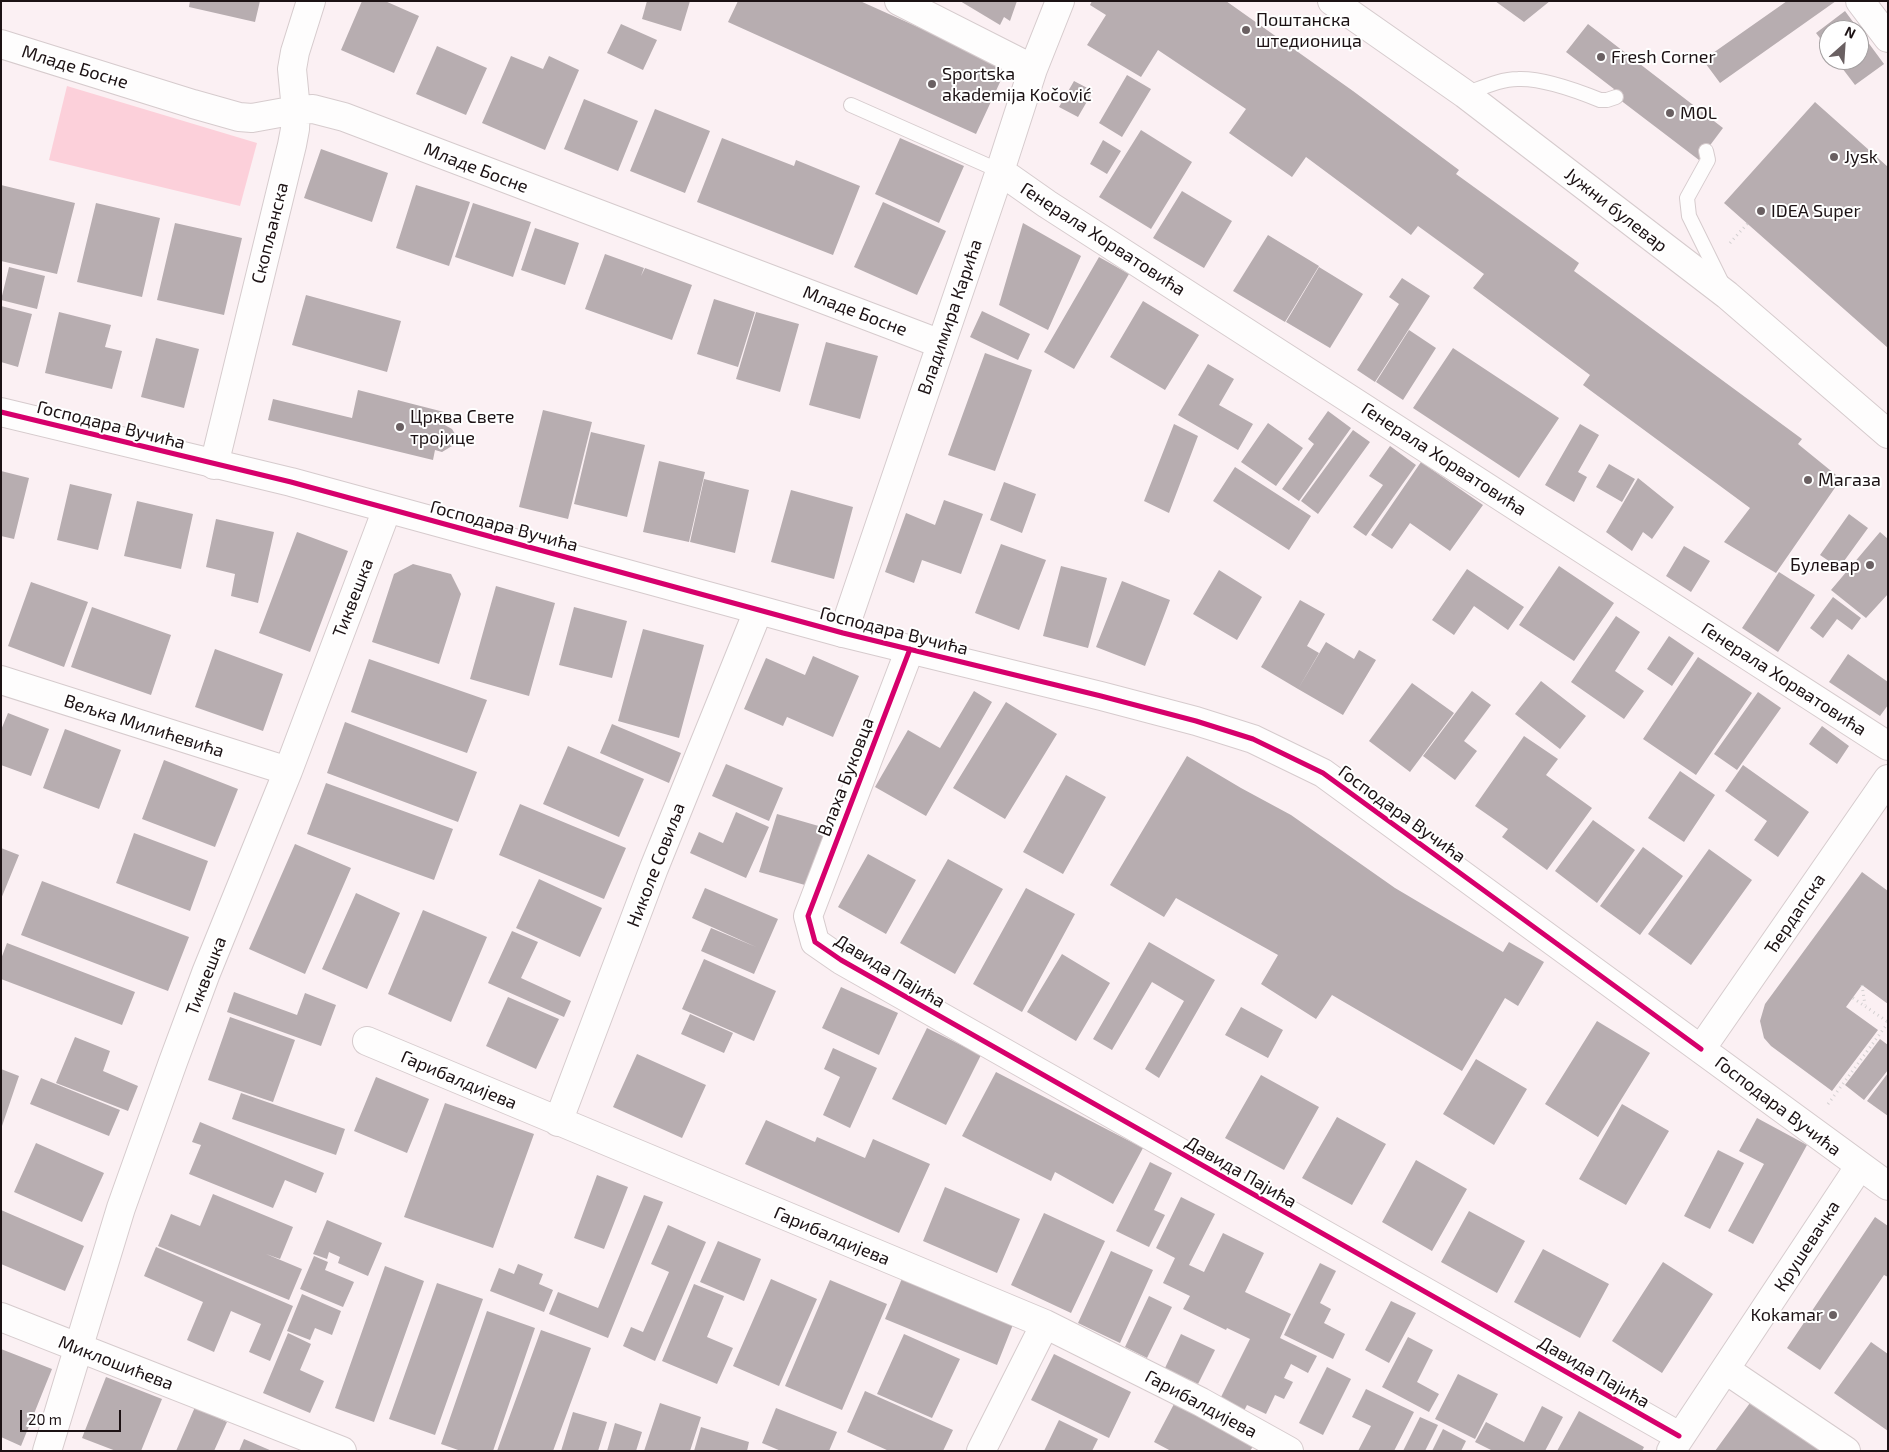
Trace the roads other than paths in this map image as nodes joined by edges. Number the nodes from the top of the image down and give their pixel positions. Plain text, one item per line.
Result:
1 (311, 1) edge
2 (899, 1) edge
3 (1060, 1) edge
4 (1332, 1) edge
5 (1860, 1) edge
6 (1888, 38) edge
7 (1, 44) edge
8 (1033, 69) junction
9 (1465, 94) junction
10 (1616, 97) dead end
11 (851, 105) dead end
12 (296, 110) junction
13 (1706, 151) dead end
14 (1000, 171) junction
15 (1727, 295) junction
16 (941, 344) junction
17 (1, 412) edge
18 (1888, 434) edge
19 (214, 464) junction
20 (387, 509) junction
21 (758, 610) junction
22 (842, 633) junction
23 (910, 649) junction
24 (1, 680) edge
25 (1888, 746) edge
26 (288, 771) junction
27 (1888, 779) edge
28 (808, 916) joint
29 (367, 1041) dead end
30 (1701, 1049) junction
31 (558, 1122) junction
32 (1859, 1166) junction
33 (1888, 1186) edge
34 (1, 1318) edge
35 (1045, 1324) junction
36 (79, 1348) junction
37 (1726, 1370) junction
38 (1675, 1444) edge
39 (48, 1451) edge
40 (342, 1451) edge
41 (981, 1451) edge
42 (1288, 1451) edge
43 (1846, 1451) edge

1 - 12 street, Скопљанска
2 - 8 street
3 - 8 street, Владимира Карића
4 - 9 street, Јужни булевар
5 - 6 street
7 - 12 street, Младе Босне
8 - 14 street, Владимира Карића
9 - 10 lane
9 - 15 street, Јужни булевар
11 - 14 lane
12 - 16 street, Младе Босне
12 - 19 street, Скопљанска
13 - 15 lane
14 - 16 street, Владимира Карића
14 - 25 street, Генерала Хорватовића
15 - 18 street, Јужни булевар
16 - 22 street, Владимира Карића
17 - 19 street, Господара Вучића
19 - 20 street, Господара Вучића
20 - 21 street, Господара Вучића
20 - 26 street, Тиквешка
21 - 22 street, Господара Вучића
21 - 31 street, Николе Совиља
22 - 23 street, Господара Вучића
23 - 28 street, Влаха Буковца
23 - 30 street, Господара Вучића
24 - 26 street, Вељка Милићевића
26 - 36 street, Тиквешка
27 - 30 street, Ђердапска
28 - 38 street, Давида Пајића
29 - 31 street, Гарибалдијева
30 - 32 street, Господара Вучића
31 - 35 street, Гарибалдијева
32 - 33 street, Господара Вучића
32 - 37 street, Крушевачка
34 - 36 street, Миклошићева
35 - 41 street
35 - 42 street, Гарибалдијева
36 - 39 street, Тиквешка
36 - 40 street, Миклошићева
37 - 38 street, Крушевачка
37 - 43 street

